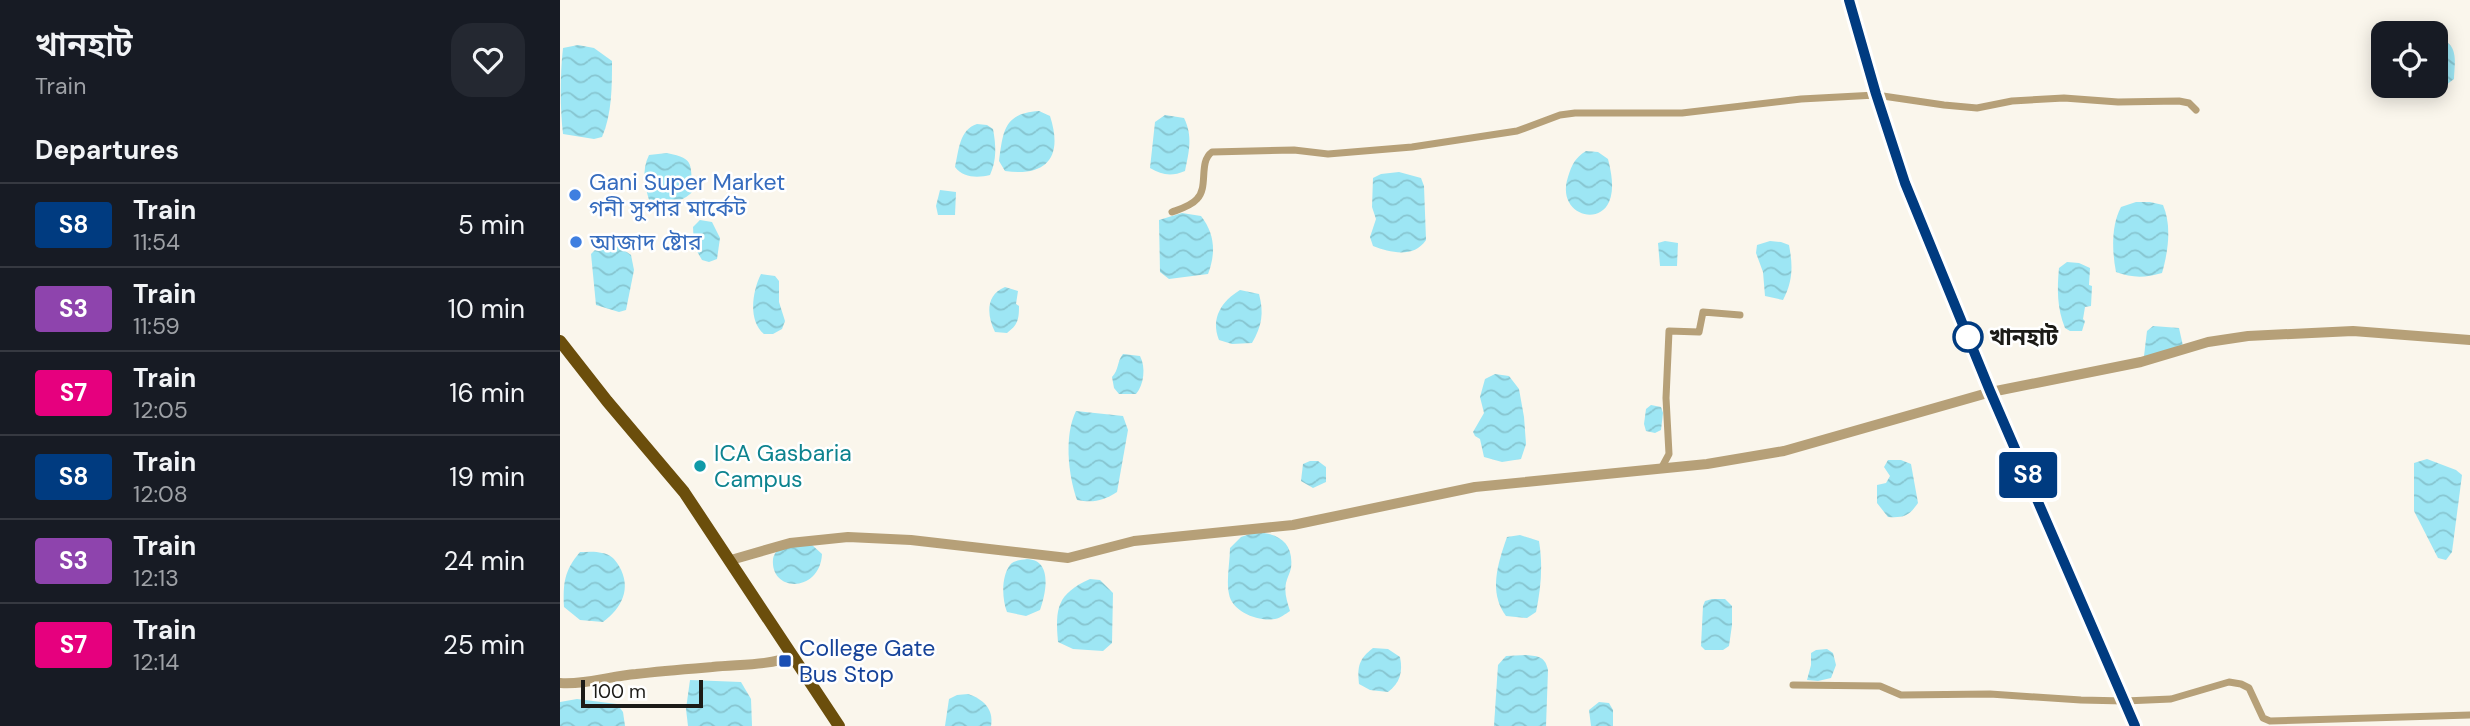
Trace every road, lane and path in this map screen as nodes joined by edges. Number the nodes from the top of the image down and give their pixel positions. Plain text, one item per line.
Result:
1 (2196, 110) dead end
2 (1172, 212) dead end
3 (1740, 315) dead end
4 (2470, 340) edge
5 (560, 341) edge
6 (1662, 467) junction
7 (731, 559) junction
8 (793, 656) junction
9 (560, 683) edge
10 (1793, 685) dead end
11 (2470, 715) edge
12 (839, 726) edge

1 - 2 street
3 - 6 street
4 - 6 street
5 - 7 highway
6 - 7 street
7 - 8 highway
8 - 9 street
8 - 12 highway
10 - 11 street

